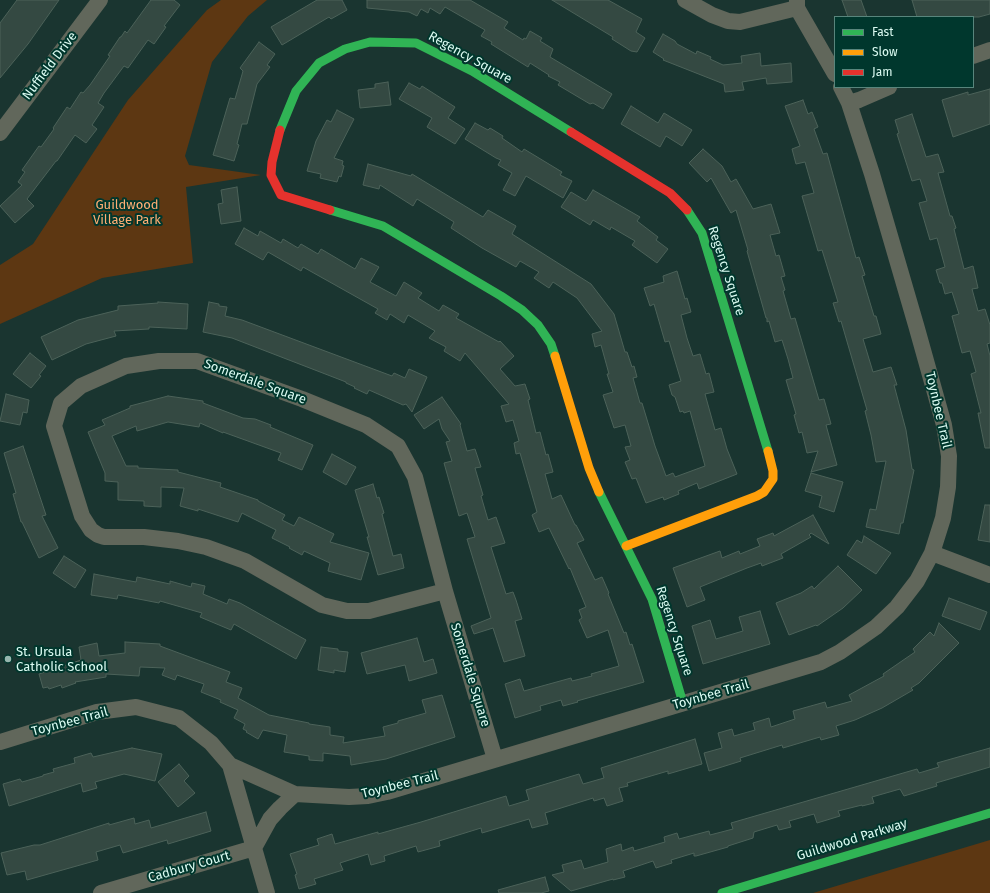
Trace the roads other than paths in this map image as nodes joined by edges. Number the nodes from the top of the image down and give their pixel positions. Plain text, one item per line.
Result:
1 (100, 0) edge
2 (685, 0) edge
3 (797, 4) edge
4 (990, 50) edge
5 (974, 56) edge
6 (834, 72) edge
7 (842, 88) edge
8 (887, 88) edge
9 (849, 103) junction
10 (0, 133) edge
11 (626, 546) junction
12 (932, 553) junction
13 (990, 576) edge
14 (445, 591) junction
15 (683, 703) junction
16 (0, 742) edge
17 (495, 759) junction
18 (230, 765) junction
19 (295, 794) junction
20 (990, 813) edge
21 (254, 848) junction
22 (101, 893) edge
23 (267, 893) edge
24 (722, 893) edge

1 - 10 street, Nuffield Drive
2 - 3 street
3 - 6 street
4 - 5 street
7 - 9 street, Toynbee Trail
8 - 9 street
9 - 12 street, Toynbee Trail
11 - 11 street, Regency Square
11 - 15 street, Regency Square
12 - 13 street
12 - 15 street, Toynbee Trail
14 - 14 street, Somerdale Square
14 - 17 street, Somerdale Square
15 - 17 street, Toynbee Trail
16 - 18 street, Toynbee Trail
17 - 19 street, Toynbee Trail
18 - 19 street, Toynbee Trail
18 - 21 street
19 - 21 street
20 - 24 street, Guildwood Parkway
21 - 22 street, Cadbury Court
21 - 23 street

